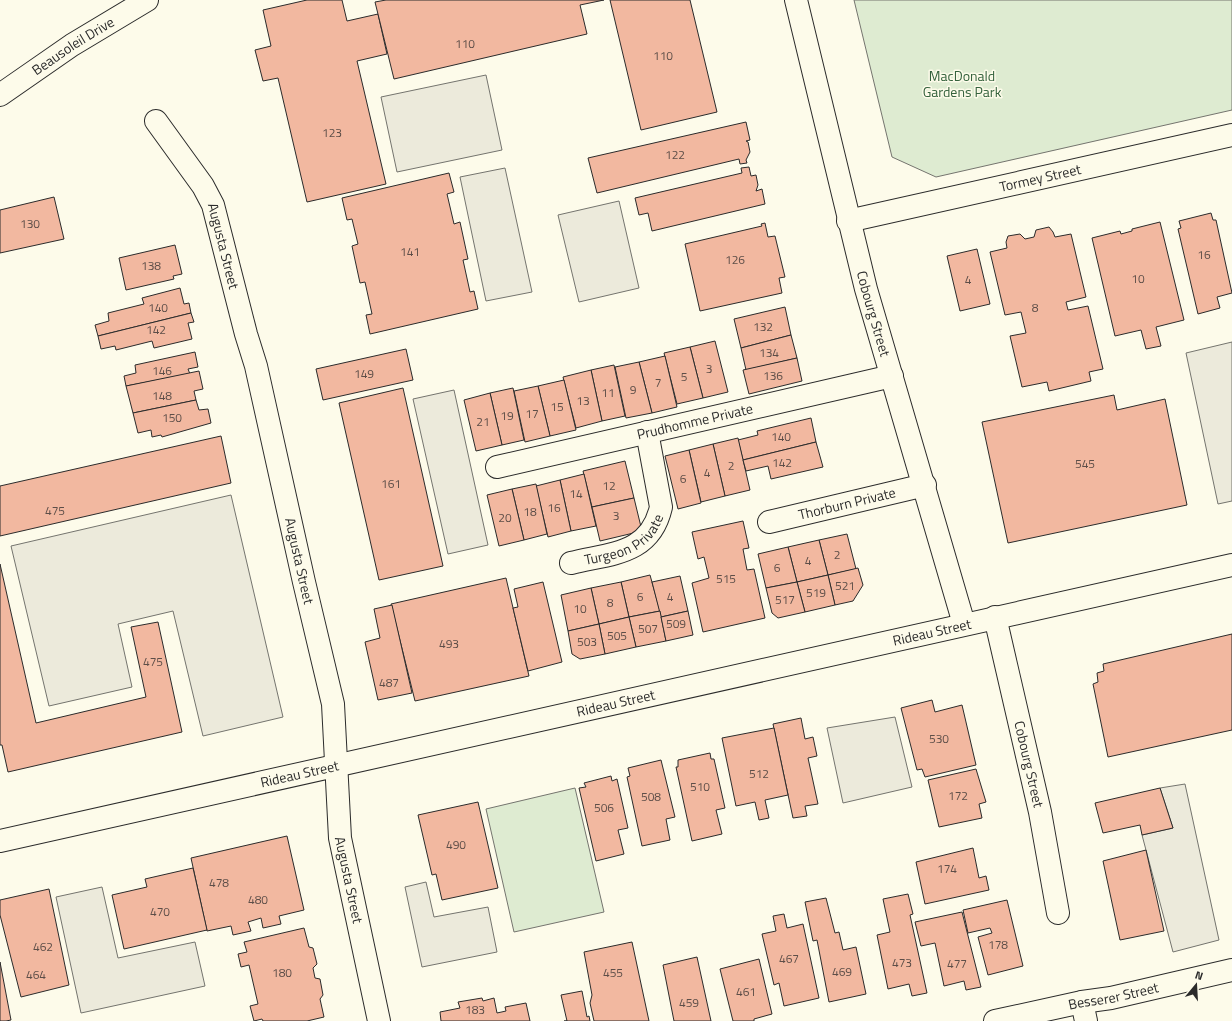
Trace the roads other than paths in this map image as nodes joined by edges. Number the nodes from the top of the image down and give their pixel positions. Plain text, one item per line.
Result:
1 (147, 0) edge
2 (796, 0) edge
3 (0, 95) edge
4 (156, 121) dead end
5 (1232, 135) edge
6 (848, 221) junction
7 (892, 376) junction
8 (646, 432) junction
9 (497, 467) dead end
10 (925, 485) junction
11 (769, 522) dead end
12 (571, 563) dead end
13 (1232, 565) edge
14 (995, 617) junction
15 (964, 624) junction
16 (336, 766) junction
17 (0, 841) edge
18 (1058, 913) dead end
19 (1232, 970) edge
20 (1084, 1011) edge
21 (379, 1021) edge
22 (995, 1021) edge

1 - 3 street, Beausoleil Drive
2 - 6 street, Cobourg Street
4 - 16 street, Augusta Street
5 - 6 street, Tormey Street
6 - 7 street, Cobourg Street
7 - 8 street, Prudhomme Private
7 - 10 street, Cobourg Street
8 - 9 street, Prudhomme Private
8 - 12 street, Turgeon Private
10 - 11 street, Thorburn Private
10 - 15 street, Cobourg Street
13 - 14 street, Rideau Street
14 - 15 street, Rideau Street
14 - 18 street, Cobourg Street
15 - 16 street, Rideau Street
16 - 17 street, Rideau Street
16 - 21 street, Augusta Street
19 - 20 street, Besserer Street
20 - 22 street, Besserer Street

